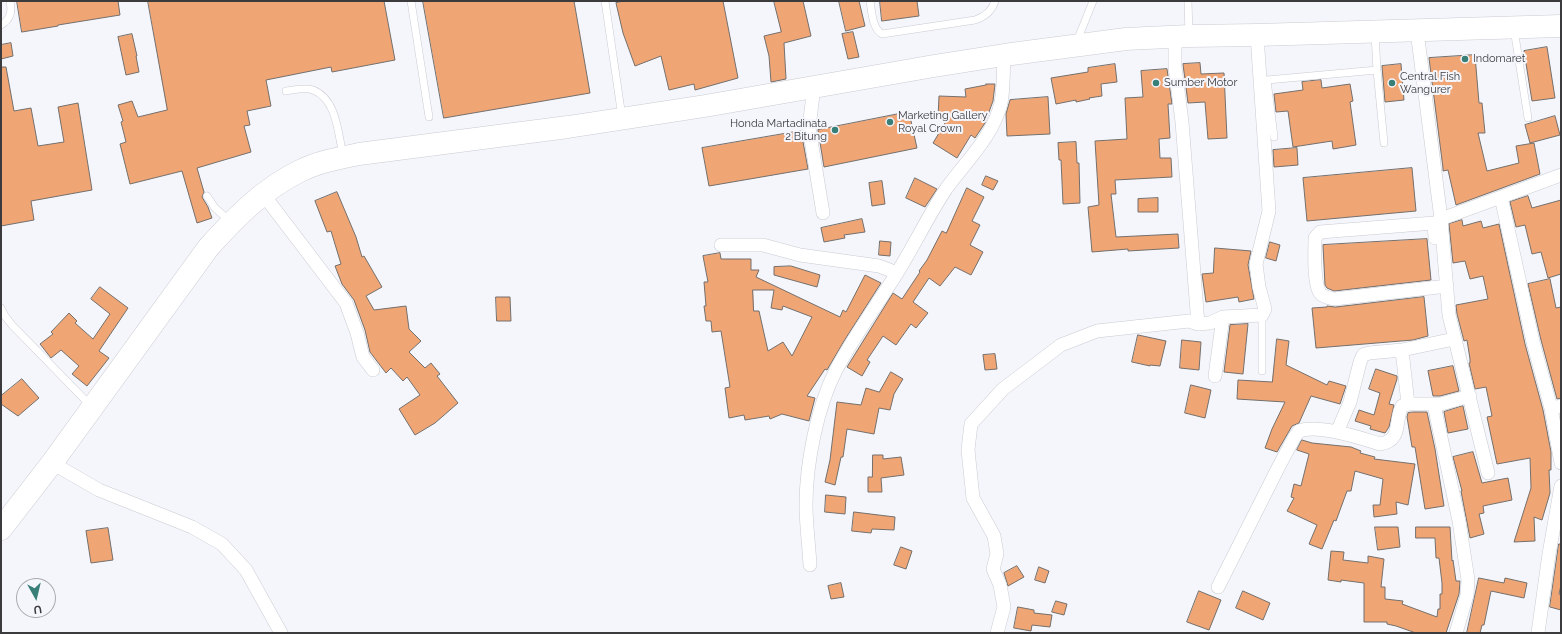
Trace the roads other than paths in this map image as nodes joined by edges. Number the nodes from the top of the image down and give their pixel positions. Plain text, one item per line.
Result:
1 (10, 1) edge
2 (411, 1) edge
3 (605, 1) edge
4 (870, 1) edge
5 (994, 1) edge
6 (1093, 1) edge
7 (1188, 1) edge
8 (1, 25) edge
9 (1561, 26) edge
10 (1514, 28) junction
11 (1417, 31) junction
12 (1375, 32) junction
13 (1257, 35) junction
14 (1182, 36) junction
15 (1076, 45) junction
16 (1004, 55) junction
17 (1377, 70) junction
18 (814, 86) junction
19 (286, 91) dead end
20 (429, 118) dead end
21 (1528, 118) dead end
22 (622, 119) junction
23 (1274, 137) dead end
24 (1384, 143) dead end
25 (344, 157) junction
26 (1561, 175) edge
27 (263, 194) junction
28 (207, 196) dead end
29 (1501, 197) junction
30 (823, 213) dead end
31 (1441, 219) junction
32 (231, 222) junction
33 (721, 245) dead end
34 (898, 273) junction
35 (1443, 286) junction
36 (1, 308) edge
37 (1262, 315) junction
38 (1223, 317) junction
39 (1198, 324) junction
40 (1454, 339) junction
41 (1402, 350) junction
42 (373, 370) dead end
43 (1262, 371) dead end
44 (1215, 376) dead end
45 (1470, 396) junction
46 (1408, 404) junction
47 (1434, 405) junction
48 (92, 407) junction
49 (1556, 407) edge
50 (1337, 432) junction
51 (52, 463) junction
52 (1561, 463) edge
53 (1488, 473) dead end
54 (1561, 486) edge
55 (1, 529) edge
56 (810, 565) dead end
57 (1218, 587) dead end
58 (281, 633) edge
59 (997, 633) edge
60 (1456, 633) edge
61 (1538, 633) edge

1 - 8 lane
2 - 20 lane
3 - 22 lane
4 - 5 lane
6 - 15 lane
7 - 14 lane
9 - 10 highway
10 - 11 highway
10 - 21 lane
11 - 12 highway
11 - 31 street
12 - 13 highway
12 - 17 lane
13 - 14 highway
13 - 37 street
14 - 15 highway
14 - 39 street
15 - 16 highway
16 - 18 highway
16 - 34 street
17 - 23 lane
17 - 24 lane
18 - 22 highway
18 - 30 street
19 - 25 lane
22 - 25 highway
25 - 27 highway
26 - 29 street
27 - 32 highway
27 - 42 street
28 - 32 lane
29 - 31 street
29 - 49 street
31 - 35 street
32 - 48 highway
33 - 34 street
34 - 56 street
35 - 35 street
35 - 40 street
36 - 48 lane
37 - 38 street
37 - 43 lane
38 - 39 street
38 - 44 street
39 - 59 street
40 - 41 street
40 - 45 street
41 - 46 street
41 - 50 street
45 - 47 street
45 - 53 street
46 - 47 street
46 - 50 street
47 - 60 street
48 - 51 highway
49 - 52 street
50 - 57 street
51 - 55 highway
51 - 58 street
54 - 61 street

